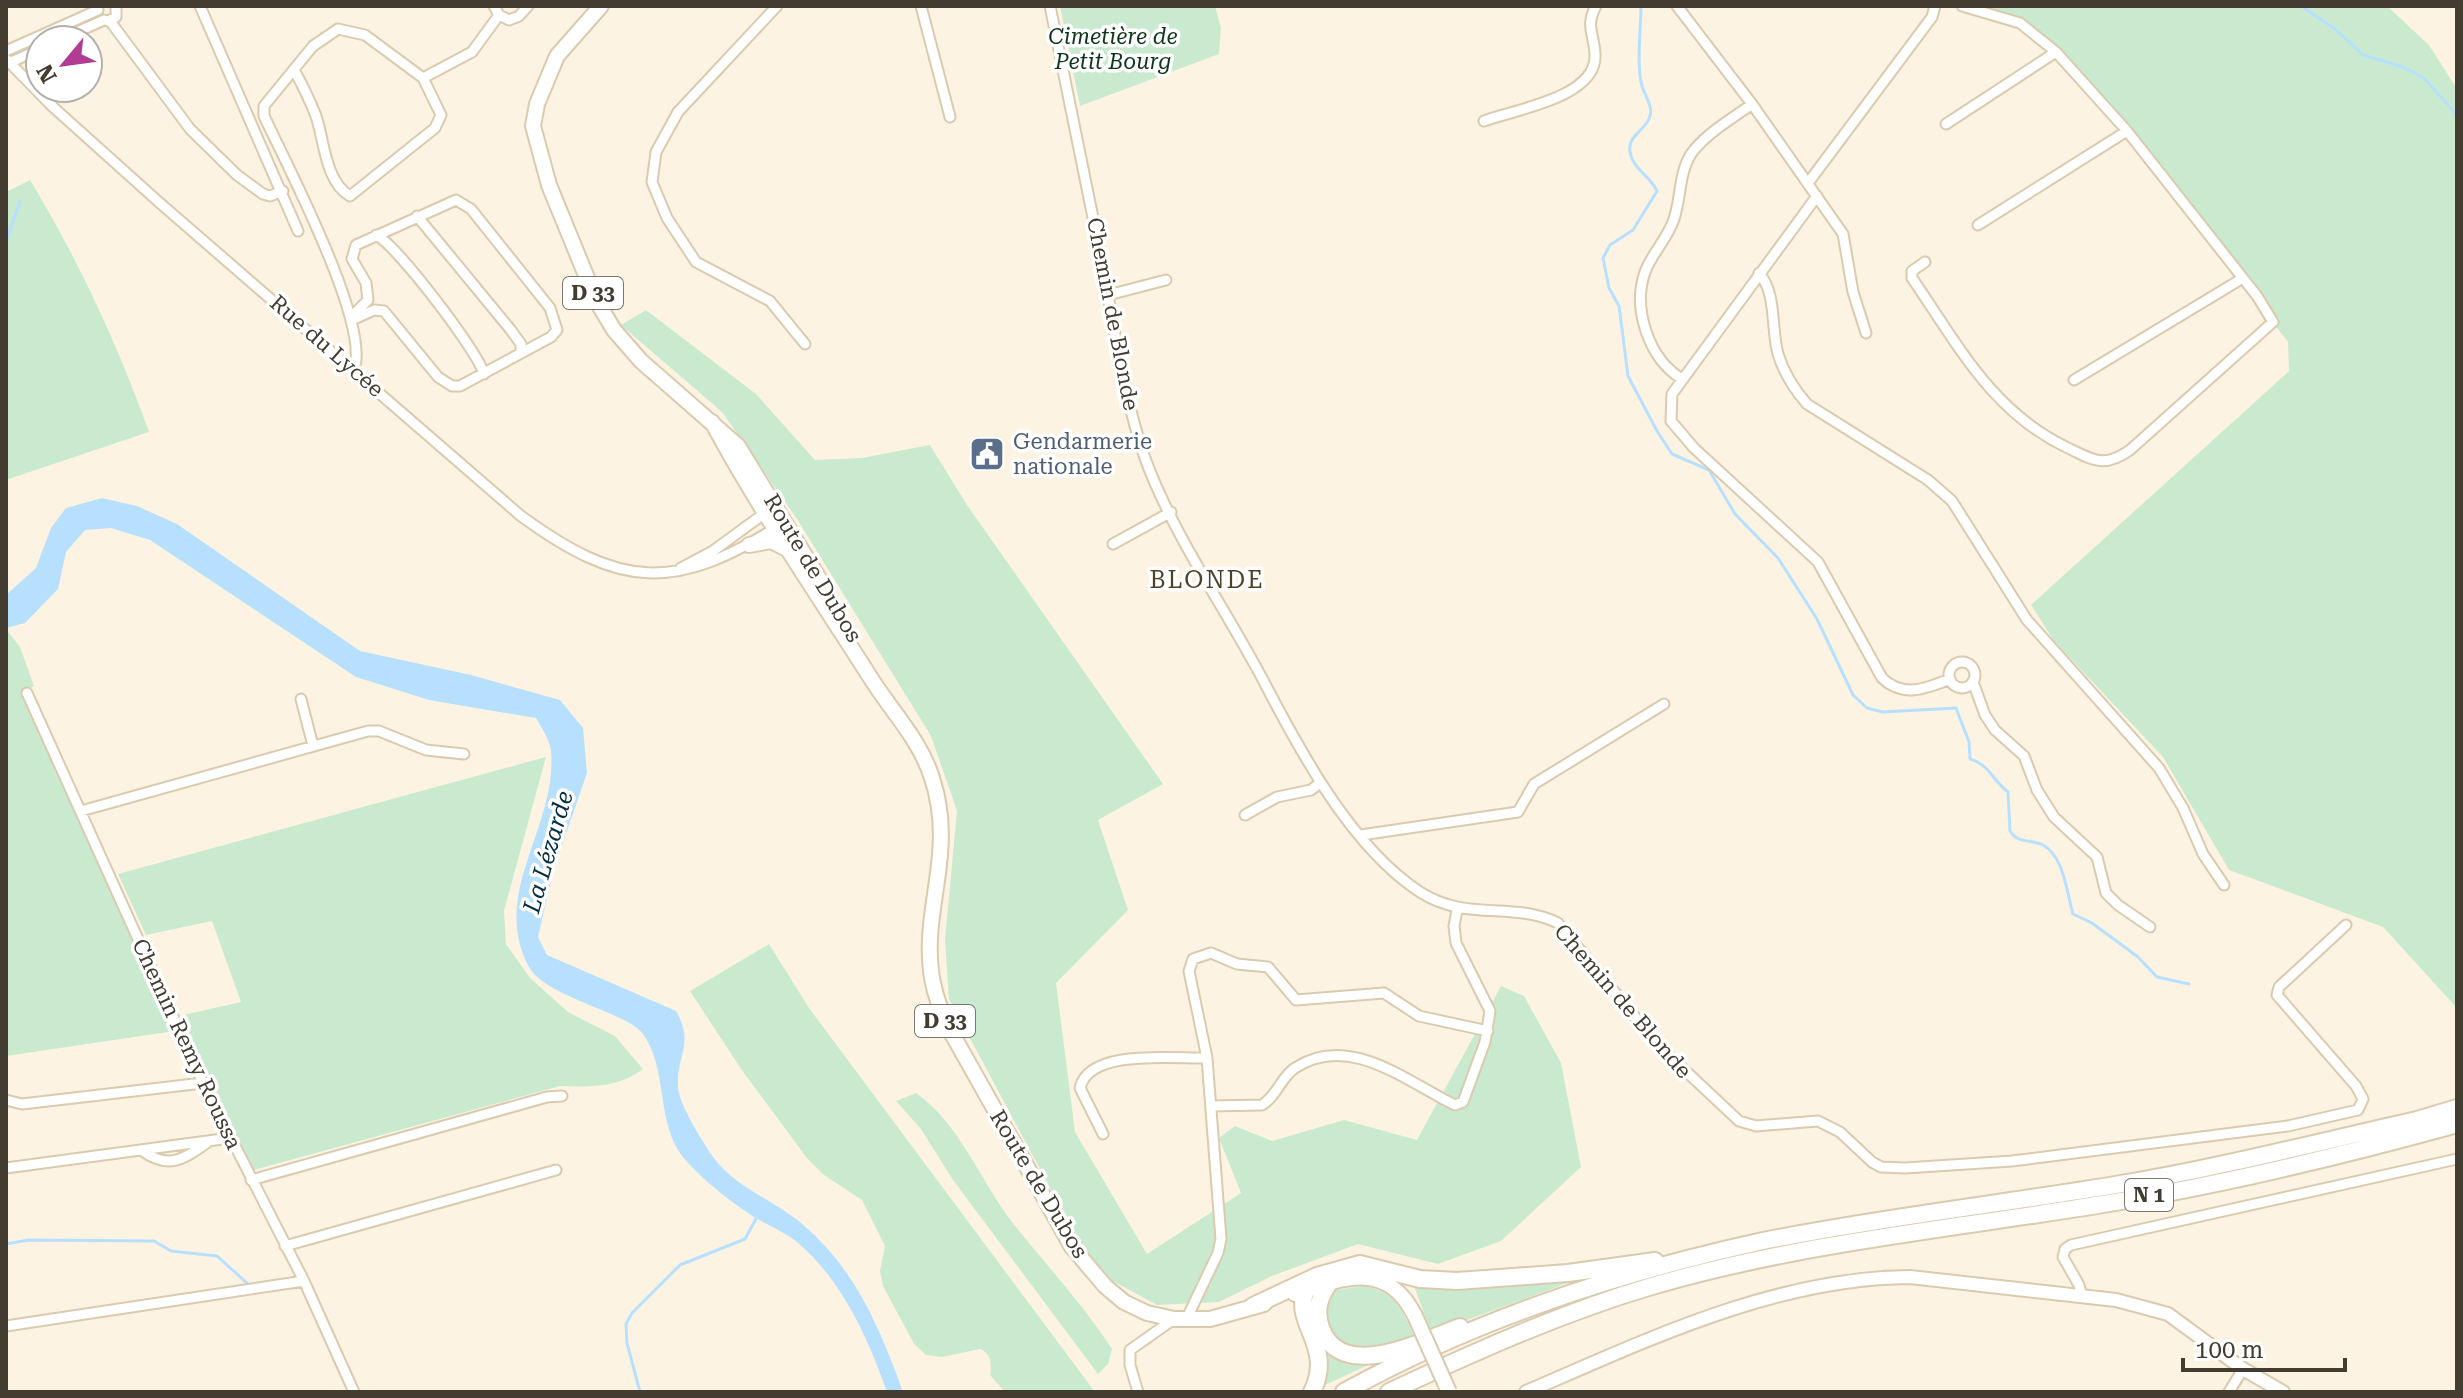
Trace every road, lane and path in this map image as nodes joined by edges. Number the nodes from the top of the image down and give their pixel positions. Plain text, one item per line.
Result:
1 (200, 6) edge
2 (528, 6) edge
3 (601, 6) edge
4 (777, 6) edge
5 (921, 6) edge
6 (1050, 6) edge
7 (1596, 6) edge
8 (1677, 6) edge
9 (1935, 6) edge
10 (1962, 6) edge
11 (99, 7) edge
12 (497, 11) edge
13 (111, 16) edge
14 (6, 51) edge
15 (2056, 52) junction
16 (8, 61) edge
17 (294, 70) junction
18 (423, 78) junction
19 (1752, 104) junction
20 (950, 117) dead end
21 (1484, 121) dead end
22 (1946, 124) dead end
23 (2127, 131) junction
24 (1808, 183) junction
25 (283, 191) junction
26 (1817, 196) junction
27 (417, 216) junction
28 (1978, 225) dead end
29 (298, 231) dead end
30 (376, 235) junction
31 (1925, 262) dead end
32 (1759, 273) junction
33 (2243, 278) junction
34 (1166, 280) dead end
35 (1108, 295) junction
36 (352, 318) junction
37 (1866, 333) dead end
38 (805, 344) dead end
39 (521, 353) junction
40 (354, 369) junction
41 (484, 374) junction
42 (1682, 379) junction
43 (2074, 380) dead end
44 (771, 509) junction
45 (1171, 512) junction
46 (781, 525) junction
47 (1113, 544) dead end
48 (749, 545) junction
49 (791, 551) junction
50 (678, 569) junction
51 (1950, 679) junction
52 (1973, 682) junction
53 (27, 693) dead end
54 (301, 699) dead end
55 (1664, 704) dead end
56 (903, 722) junction
57 (313, 746) junction
58 (464, 754) dead end
59 (1320, 783) junction
60 (81, 811) junction
61 (1245, 815) dead end
62 (1361, 835) junction
63 (2224, 885) dead end
64 (1457, 910) junction
65 (2346, 925) dead end
66 (2150, 927) dead end
67 (1488, 1031) junction
68 (1207, 1058) junction
69 (203, 1083) junction
70 (562, 1096) dead end
71 (6, 1100) edge
72 (1211, 1106) junction
73 (2457, 1108) edge
74 (2457, 1124) edge
75 (1103, 1134) dead end
76 (230, 1138) junction
77 (210, 1141) junction
78 (141, 1150) junction
79 (2457, 1159) edge
80 (6, 1168) edge
81 (556, 1170) dead end
82 (251, 1180) junction
83 (285, 1246) junction
84 (1704, 1256) junction
85 (304, 1281) junction
86 (1330, 1282) junction
87 (1306, 1290) junction
88 (2082, 1297) junction
89 (1550, 1302) junction
90 (1261, 1304) junction
91 (1304, 1315) junction
92 (1180, 1320) junction
93 (1543, 1325) junction
94 (6, 1326) edge
95 (2243, 1369) junction
96 (354, 1392) edge
97 (1138, 1392) edge
98 (1312, 1392) edge
99 (1344, 1392) edge
100 (1389, 1392) edge
101 (1410, 1392) edge
102 (1449, 1392) edge
103 (1526, 1392) edge
104 (2229, 1392) edge
105 (2283, 1392) edge

1 - 25 street
2 - 12 street
3 - 44 main road, Route de Dubos / D 33
4 - 38 street
5 - 20 street
6 - 35 street, Chemin de Blonde
7 - 21 street
8 - 19 street
9 - 24 street
10 - 15 street
11 - 13 street
11 - 14 street
12 - 18 street
13 - 25 street
15 - 22 street
15 - 23 street
16 - 40 street, Rue du Lycée
17 - 18 street
17 - 18 street
17 - 36 street
19 - 24 street
19 - 42 street
23 - 28 street
23 - 33 street
24 - 26 street
25 - 29 street
26 - 32 street
26 - 37 street
27 - 30 street
27 - 39 street
27 - 39 street
30 - 36 street
30 - 41 street
31 - 33 street
32 - 42 street
32 - 63 street
33 - 43 street
34 - 35 street
35 - 45 street, Chemin de Blonde
36 - 40 street
36 - 41 street
39 - 41 street
40 - 50 street, Rue du Lycée
42 - 51 street
44 - 46 main road, Route de Dubos / D 33
44 - 50 street, Rue du Lycée
45 - 47 street
45 - 59 street, Chemin de Blonde
46 - 48 street, Rue du Lycée
46 - 49 main road, Route de Dubos / D 33
46 - 56 main road, Route de Dubos / D 33
48 - 49 main road
48 - 50 street, Rue du Lycée
49 - 56 main road, Route de Dubos / D 33
51 - 52 street
51 - 52 street
52 - 66 street
53 - 60 street, Chemin Remy Roussa
54 - 57 street
55 - 62 street
56 - 92 main road, Route de Dubos / D 33
57 - 58 street
57 - 60 street
59 - 61 street
59 - 62 street, Chemin de Blonde
60 - 69 street, Chemin Remy Roussa
62 - 64 street, Chemin de Blonde
64 - 65 street, Chemin de Blonde
64 - 67 street
67 - 68 street
67 - 72 street
68 - 72 street
68 - 75 street
69 - 71 street
69 - 76 street, Chemin Remy Roussa
70 - 82 street
72 - 92 street
73 - 84 highway, N 1
74 - 93 highway, N 1
76 - 77 street
76 - 82 street, Chemin Remy Roussa
77 - 78 street
77 - 78 street
78 - 80 street
79 - 88 street
81 - 83 street
82 - 83 street, Chemin Remy Roussa
83 - 85 street, Chemin Remy Roussa
84 - 89 highway, N 1
84 - 90 highway
85 - 94 street
85 - 96 street, Chemin Remy Roussa
86 - 87 main road, Route de Dubos / D 33
86 - 89 highway
86 - 102 main road, Route de Dubos / D 33, bridge
87 - 90 main road, Route de Dubos / D 33
87 - 91 highway
88 - 95 street
88 - 103 street
89 - 99 highway, N 1
90 - 91 highway
90 - 92 main road, Route de Dubos / D 33
91 - 98 highway
92 - 97 street
93 - 100 highway, N 1
93 - 101 highway
95 - 104 street
95 - 105 street

